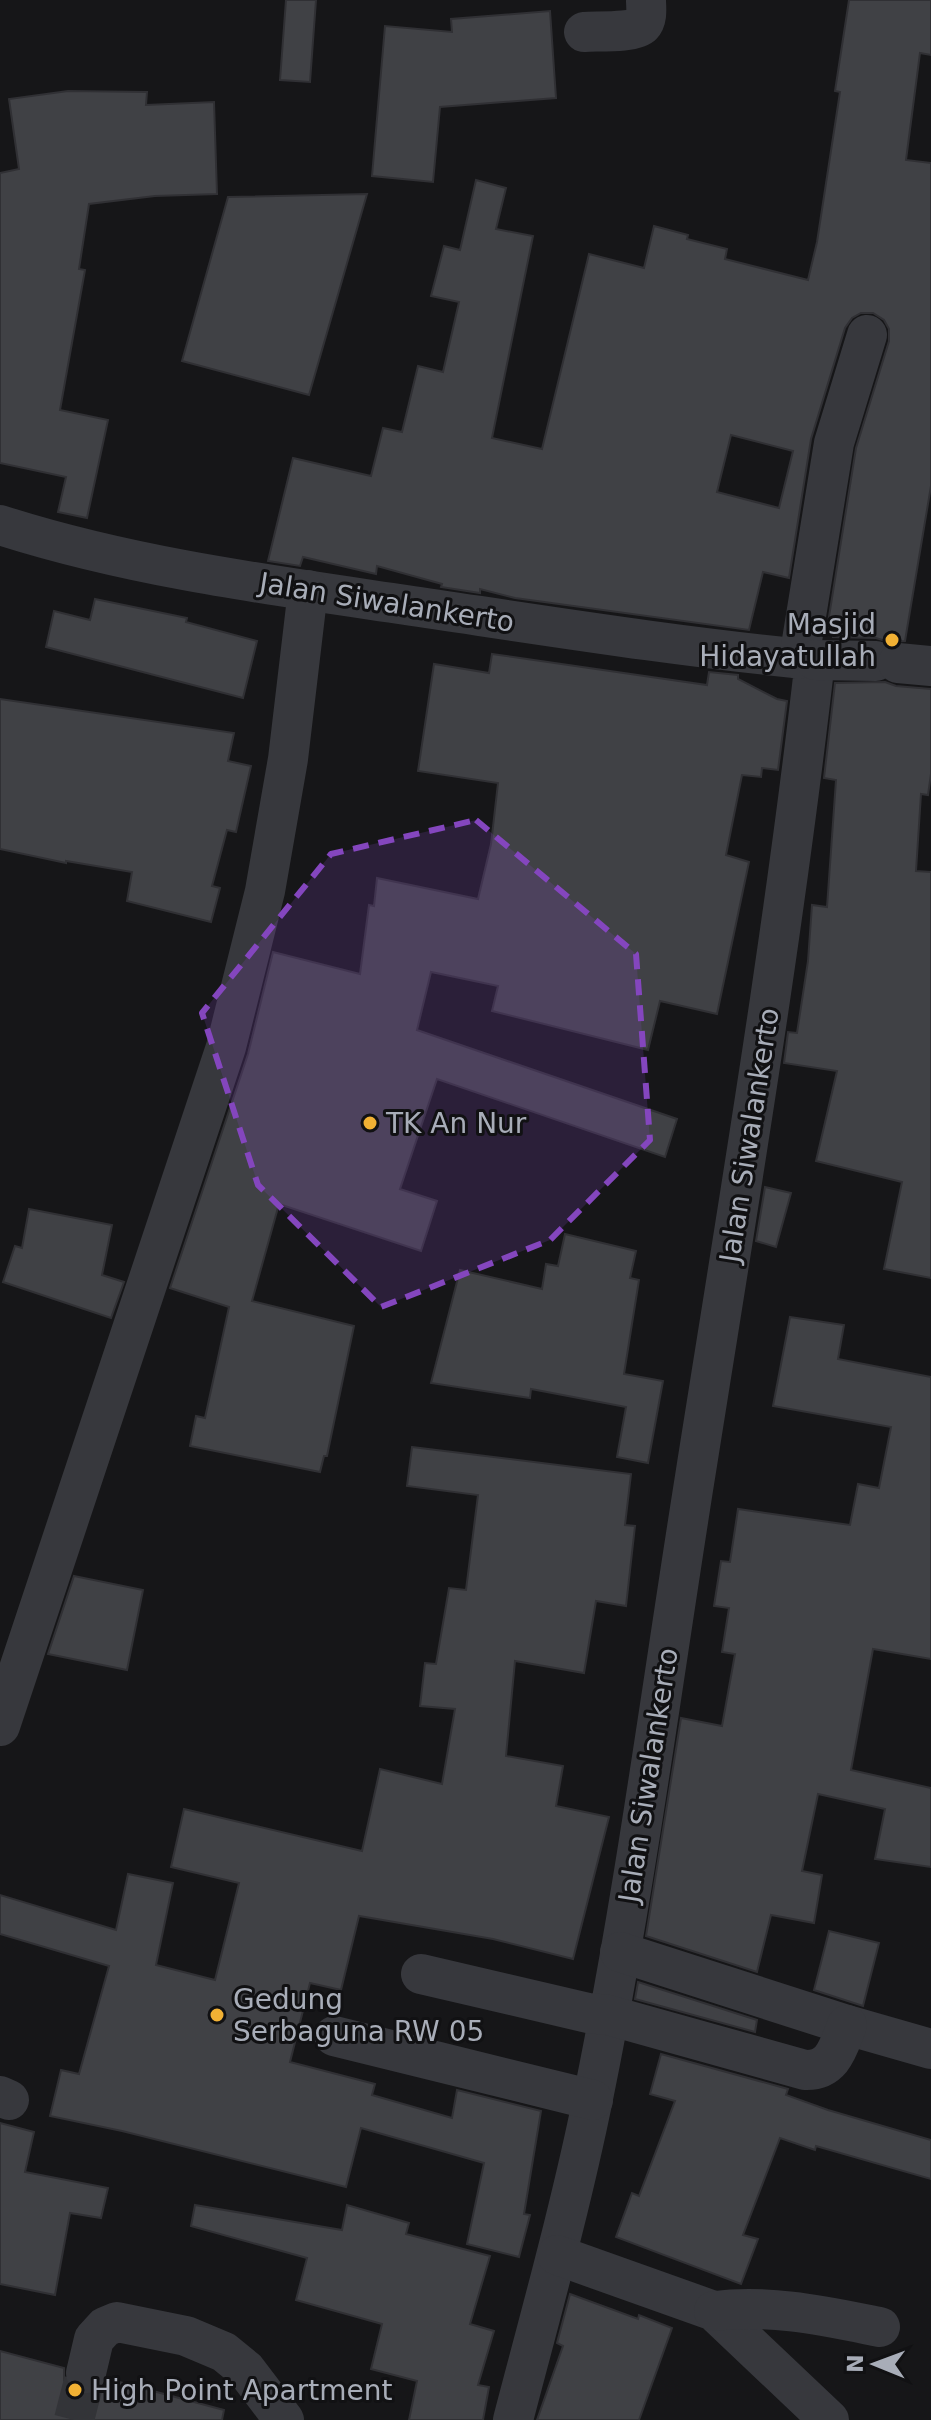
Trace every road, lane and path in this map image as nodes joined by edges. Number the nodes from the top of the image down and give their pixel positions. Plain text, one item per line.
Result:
1 (646, 0) edge
2 (584, 32) dead end
3 (867, 335) dead end
4 (0, 525) edge
5 (308, 590) junction
6 (807, 659) junction
7 (902, 663) edge
8 (0, 1726) edge
9 (620, 1952) junction
10 (421, 1974) dead end
11 (608, 2015) junction
12 (847, 2025) junction
13 (334, 2036) dead end
14 (931, 2049) edge
15 (593, 2100) junction
16 (557, 2255) junction
17 (714, 2311) junction
18 (880, 2327) dead end
19 (86, 2373) tunnel mouth
20 (284, 2420) edge
21 (513, 2420) edge
22 (829, 2420) edge

1 - 2 street
3 - 6 street
4 - 5 street, Jalan Siwalankerto
5 - 6 street, Jalan Siwalankerto
5 - 8 street
6 - 7 street
6 - 9 street, Jalan Siwalankerto
9 - 11 street, Jalan Siwalankerto
9 - 12 street
10 - 11 street
11 - 12 street
11 - 15 street, Jalan Siwalankerto
12 - 14 street
13 - 15 street
15 - 16 street, Jalan Siwalankerto
16 - 17 street
16 - 21 street, Jalan Siwalankerto
17 - 18 street
17 - 22 street
19 - 20 street

